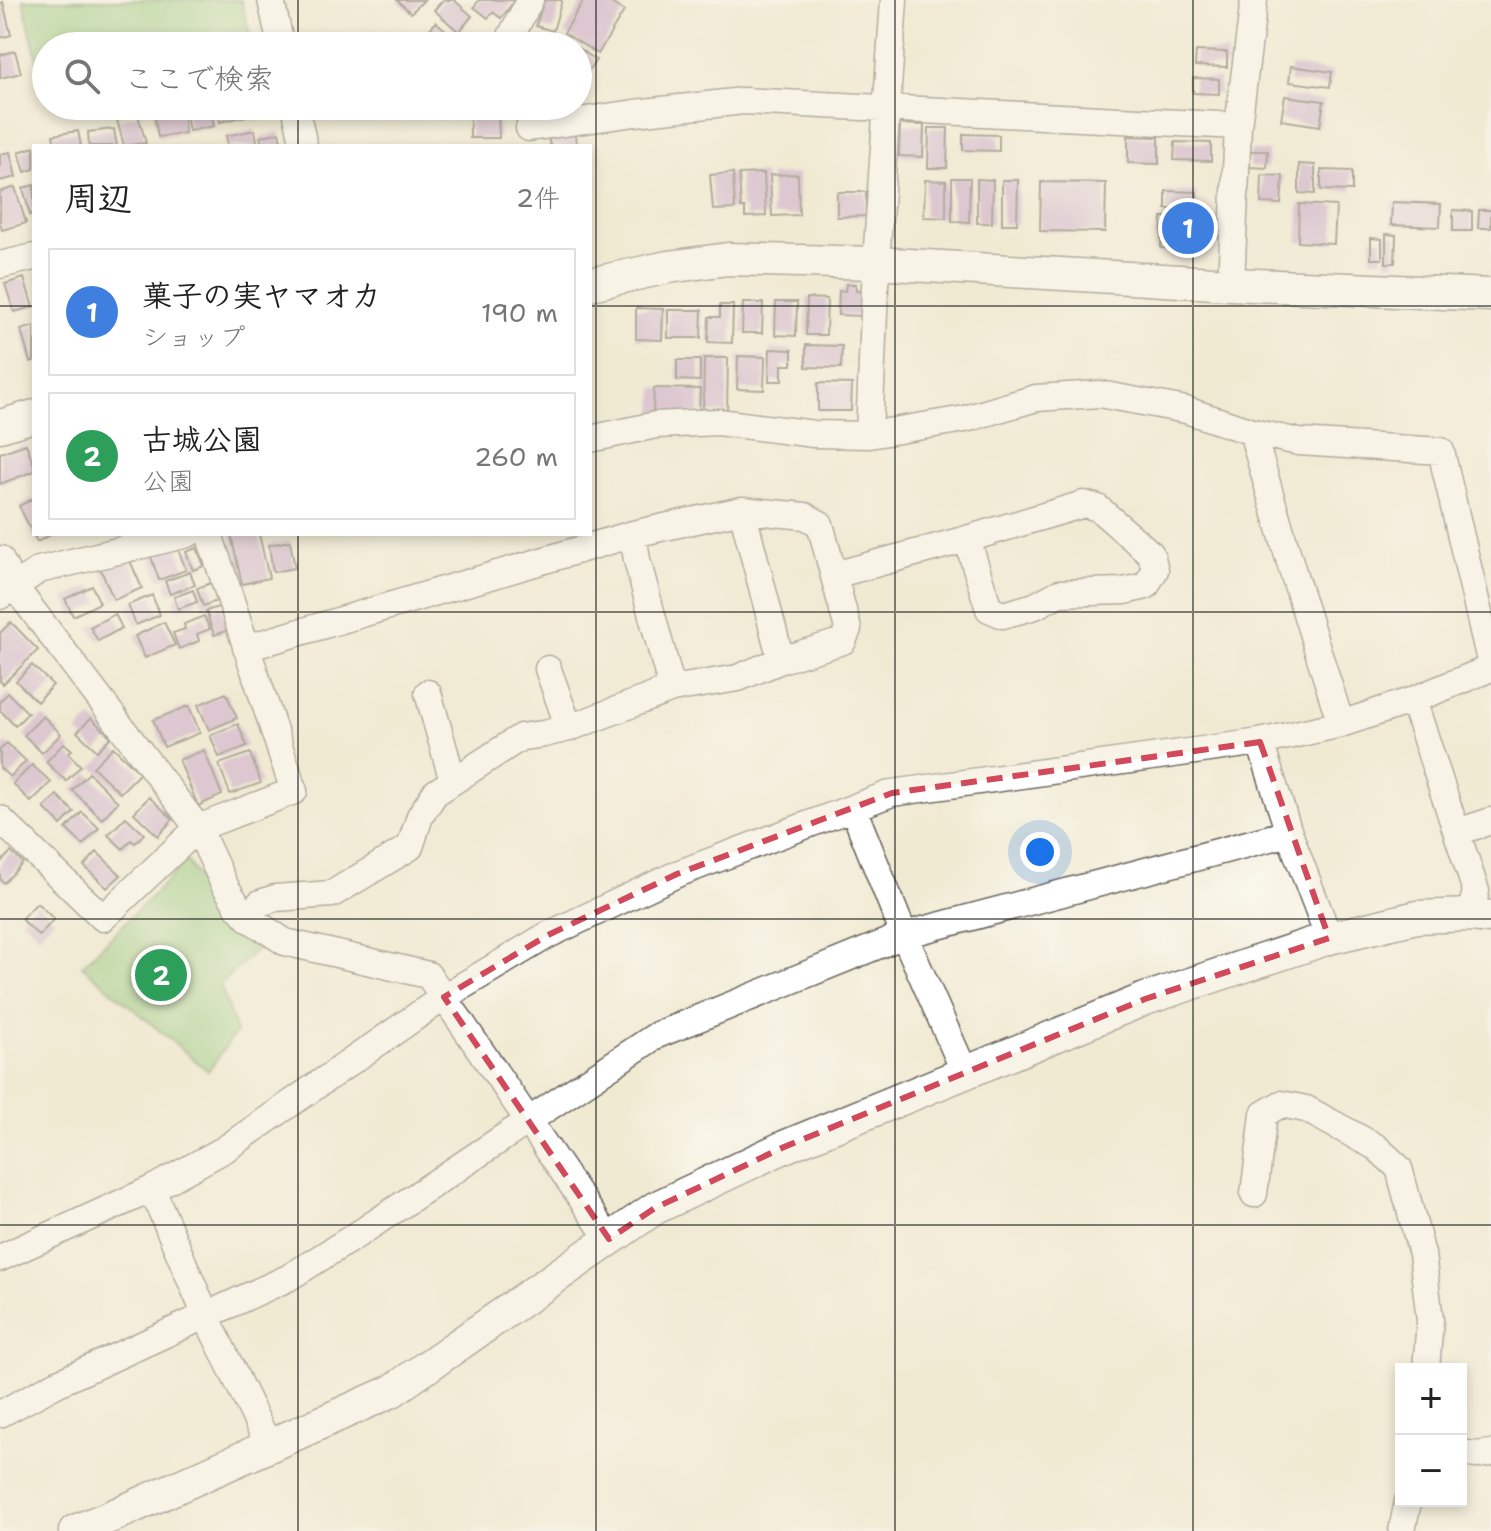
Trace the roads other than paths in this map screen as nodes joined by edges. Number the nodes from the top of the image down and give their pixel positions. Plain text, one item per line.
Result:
1 (271, 0) edge
2 (530, 0) edge
3 (894, 0) edge
4 (1254, 0) edge
5 (278, 32) edge
6 (513, 32) edge
7 (886, 107) junction
8 (592, 119) edge
9 (298, 120) edge
10 (582, 120) edge
11 (1238, 126) junction
12 (528, 127) edge
13 (304, 144) edge
14 (32, 257) edge
15 (876, 263) junction
16 (0, 265) edge
17 (592, 284) edge
18 (1231, 284) junction
19 (1491, 295) edge
20 (32, 417) edge
21 (0, 426) edge
22 (1252, 432) junction
23 (869, 435) junction
24 (592, 439) edge
25 (742, 510) junction
26 (633, 534) junction
27 (180, 536) edge
28 (210, 536) edge
29 (967, 539) junction
30 (0, 559) edge
31 (834, 575) junction
32 (7, 591) edge
33 (246, 648) junction
34 (781, 660) junction
35 (1491, 666) edge
36 (548, 669) dead end
37 (672, 689) junction
38 (428, 693) dead end
39 (1413, 700) junction
40 (1341, 724) junction
41 (569, 728) junction
42 (1260, 742) junction
43 (453, 781) junction
44 (853, 808) junction
45 (0, 819) edge
46 (1491, 821) edge
47 (198, 828) junction
48 (1457, 832) junction
49 (1289, 833) junction
50 (1480, 916) edge
51 (248, 918) junction
52 (904, 935) junction
53 (1329, 938) junction
54 (444, 997) junction
55 (965, 1073) junction
56 (528, 1122) junction
57 (152, 1189) junction
58 (1254, 1194) dead end
59 (609, 1239) junction
60 (0, 1258) edge
61 (206, 1316) junction
62 (1426, 1363) edge
63 (0, 1414) edge
64 (269, 1446) junction
65 (1491, 1453) edge
66 (1467, 1454) edge
67 (1407, 1507) edge
68 (75, 1531) edge
69 (1402, 1531) edge

1 - 5 street
2 - 6 street
3 - 7 street
4 - 11 street
7 - 8 street
7 - 11 street
7 - 15 street
9 - 13 street
10 - 12 street
11 - 18 street
14 - 16 street
15 - 17 street
15 - 18 street
15 - 23 street
18 - 19 street
20 - 21 street
22 - 23 street
22 - 35 street
22 - 40 street
23 - 24 street
25 - 26 street
25 - 31 street
25 - 34 street
26 - 33 street
26 - 37 street
27 - 32 street
28 - 33 street
29 - 29 street
29 - 31 street
30 - 32 street
31 - 34 street
32 - 47 street
33 - 47 street
34 - 37 street
35 - 39 street
36 - 41 street
37 - 41 street
38 - 43 street
39 - 40 street
39 - 48 street
40 - 42 street
41 - 43 street
42 - 44 street
42 - 49 street
43 - 51 street
44 - 52 street
44 - 54 street
45 - 47 street
46 - 48 street
47 - 51 street
48 - 50 street
49 - 52 street
49 - 53 street
50 - 53 street
51 - 54 street
52 - 55 street
52 - 56 street
53 - 55 street
54 - 56 street
54 - 57 street
55 - 59 street
56 - 59 street
56 - 61 street
57 - 60 street
57 - 61 street
58 - 62 street
59 - 64 street
61 - 63 street
61 - 64 street
64 - 68 street
65 - 66 street
67 - 69 street

